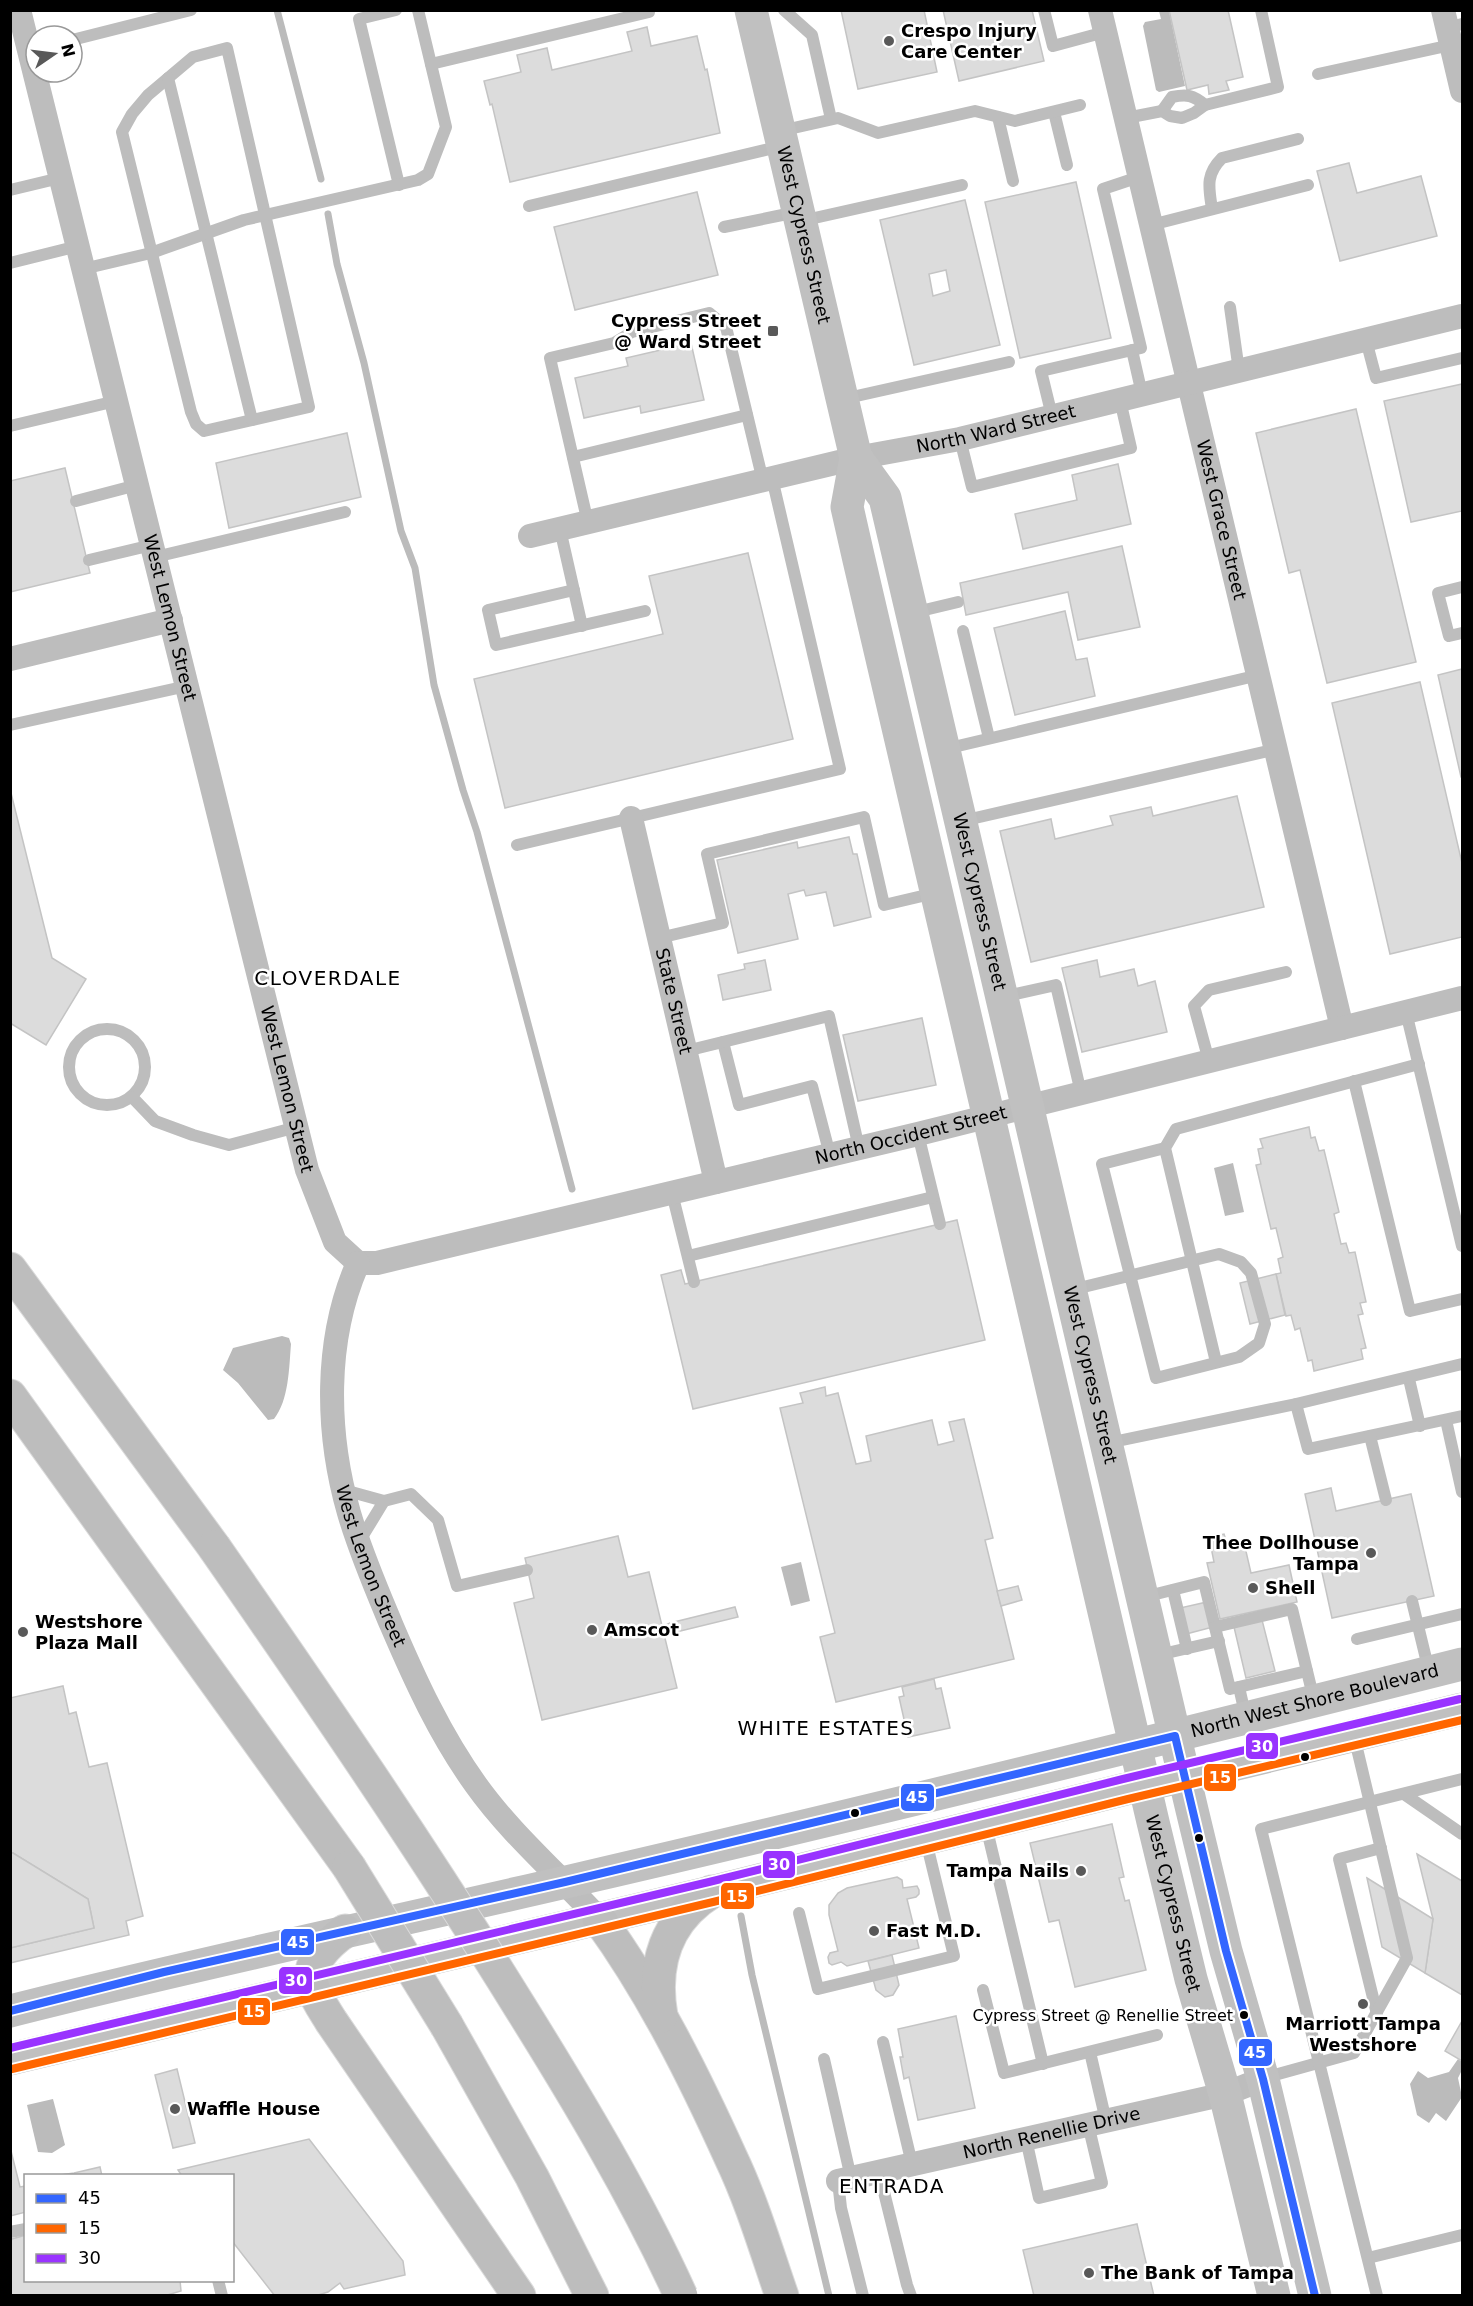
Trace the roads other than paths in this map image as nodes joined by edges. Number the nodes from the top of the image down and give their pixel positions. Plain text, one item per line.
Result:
1 (19, 10) edge
2 (191, 10) edge
3 (396, 10) edge
4 (418, 10) edge
5 (649, 10) edge
6 (784, 10) edge
7 (1044, 10) edge
8 (1261, 10) edge
9 (754, 12) edge
10 (1103, 21) edge
11 (24, 24) edge
12 (1451, 27) edge
13 (84, 37) edge
14 (431, 64) junction
15 (1318, 74) dead end
16 (168, 78) junction
17 (40, 84) edge
18 (1462, 91) edge
19 (1080, 105) dead end
20 (1205, 105) junction
21 (1162, 111) junction
22 (1054, 112) junction
23 (998, 117) junction
24 (1126, 118) junction
25 (831, 119) junction
26 (781, 138) junction
27 (1298, 139) dead end
28 (1067, 165) dead end
29 (1139, 177) junction
30 (60, 178) junction
31 (1013, 181) dead end
32 (399, 185) junction
33 (962, 185) dead end
34 (1308, 185) dead end
35 (10, 190) edge
36 (529, 206) dead end
37 (1212, 209) junction
38 (265, 215) junction
39 (799, 216) junction
40 (1151, 225) junction
41 (724, 227) dead end
42 (207, 234) junction
43 (151, 253) junction
44 (80, 257) junction
45 (10, 263) edge
46 (1230, 307) dead end
47 (1462, 316) edge
48 (1366, 340) junction
49 (1132, 350) junction
50 (1462, 358) edge
51 (1009, 362) dead end
52 (1239, 371) junction
53 (1188, 383) junction
54 (1131, 397) junction
55 (842, 399) junction
56 (116, 401) junction
57 (747, 415) junction
58 (1052, 416) junction
59 (252, 420) junction
60 (10, 426) edge
61 (960, 439) junction
62 (573, 457) junction
63 (856, 458) junction
64 (767, 480) junction
65 (137, 485) junction
66 (76, 501) dead end
67 (345, 512) dead end
68 (588, 523) junction
69 (560, 529) junction
70 (530, 536) dead end
71 (153, 551) junction
72 (89, 560) dead end
73 (1462, 587) edge
74 (574, 590) junction
75 (958, 602) dead end
76 (645, 611) dead end
77 (912, 613) junction
78 (171, 620) junction
79 (582, 626) junction
80 (963, 632) dead end
81 (1462, 633) edge
82 (10, 659) edge
83 (1259, 675) junction
84 (187, 686) junction
85 (10, 725) edge
86 (989, 738) junction
87 (944, 749) junction
88 (1277, 749) junction
89 (631, 818) junction
90 (961, 821) junction
91 (517, 845) dead end
92 (936, 893) junction
93 (659, 938) junction
94 (1286, 972) dead end
95 (1001, 997) junction
96 (1462, 998) edge
97 (1406, 1012) junction
98 (1342, 1028) junction
99 (723, 1042) junction
100 (686, 1052) junction
101 (1209, 1061) junction
102 (1419, 1064) junction
103 (1354, 1082) junction
104 (1081, 1093) junction
105 (132, 1097) junction
106 (1026, 1106) junction
107 (989, 1116) junction
108 (297, 1127) junction
109 (918, 1134) junction
110 (859, 1148) junction
111 (1165, 1148) junction
112 (830, 1155) junction
113 (716, 1182) junction
114 (672, 1193) junction
115 (933, 1197) junction
116 (940, 1224) dead end
117 (1462, 1246) edge
118 (688, 1256) junction
119 (1192, 1261) junction
120 (357, 1263) junction
121 (10, 1269) edge
122 (1129, 1276) junction
123 (694, 1282) dead end
124 (1070, 1290) junction
125 (1462, 1299) edge
126 (1216, 1362) junction
127 (1462, 1364) edge
128 (1409, 1379) junction
129 (10, 1396) edge
130 (1296, 1404) junction
131 (1462, 1416) edge
132 (1446, 1420) junction
133 (1420, 1426) junction
134 (1370, 1436) junction
135 (1106, 1443) junction
136 (1067, 1452) junction
137 (1461, 1476) edge
138 (344, 1490) junction
139 (1462, 1491) edge
140 (1386, 1500) dead end
141 (384, 1501) junction
142 (359, 1542) junction
143 (527, 1570) dead end
144 (1158, 1593) junction
145 (1412, 1601) dead end
146 (1462, 1614) edge
147 (1418, 1625) junction
148 (1215, 1627) junction
149 (1357, 1639) dead end
150 (1219, 1641) junction
151 (1172, 1652) junction
152 (1462, 1664) edge
153 (1429, 1672) junction
154 (1310, 1686) junction
155 (1239, 1687) junction
156 (1462, 1709) edge
157 (1246, 1719) junction
158 (1354, 1736) junction
159 (1175, 1737) junction
160 (1135, 1746) junction
161 (1184, 1777) junction
162 (1462, 1779) edge
163 (1144, 1785) junction
164 (1404, 1794) junction
165 (1370, 1802) junction
166 (986, 1825) junction
167 (1462, 1834) edge
168 (926, 1840) junction
169 (1381, 1848) junction
170 (565, 1882) junction
171 (711, 1892) junction
172 (799, 1913) dead end
173 (599, 1919) junction
174 (345, 1931) junction
175 (312, 1987) junction
176 (983, 1990) dead end
177 (10, 2011) edge
178 (1377, 2013) junction
179 (661, 2017) junction
180 (1157, 2035) dead end
181 (883, 2043) dead end
182 (1090, 2052) junction
183 (10, 2059) edge
184 (824, 2059) dead end
185 (1319, 2062) junction
186 (1043, 2064) junction
187 (1263, 2079) junction
188 (1225, 2094) junction
189 (1097, 2122) junction
190 (1026, 2139) junction
191 (912, 2164) junction
192 (879, 2172) junction
193 (844, 2180) junction
194 (1462, 2235) edge
195 (1368, 2258) junction
196 (519, 2295) edge
197 (592, 2295) edge
198 (681, 2295) edge
199 (782, 2295) edge
200 (862, 2295) edge
201 (912, 2295) edge
202 (1275, 2295) edge
203 (1315, 2295) edge
204 (1377, 2295) edge

1 - 11 street, West Lemon Street
2 - 13 lane
3 - 32 lane
4 - 14 lane
5 - 14 lane
6 - 25 lane
7 - 10 lane
8 - 20 lane
9 - 26 street, West Cypress Street
10 - 24 street, West Grace Street
12 - 15 lane
12 - 18 street
14 - 32 lane
16 - 38 lane
16 - 42 lane
16 - 43 lane
17 - 30 street, West Lemon Street
19 - 22 lane
20 - 21 lane
20 - 21 lane
21 - 24 lane
22 - 23 lane
22 - 28 lane
23 - 25 lane
23 - 31 lane
24 - 29 street, West Grace Street
25 - 26 lane
26 - 36 lane
26 - 39 street, West Cypress Street
27 - 37 lane
29 - 40 street, West Grace Street
29 - 49 lane
30 - 35 lane
30 - 44 street, West Lemon Street
32 - 38 lane
33 - 39 lane
34 - 37 lane
37 - 40 lane
38 - 42 lane
38 - 59 lane
39 - 41 lane
39 - 55 street, West Cypress Street
40 - 53 street, West Grace Street
42 - 43 lane
42 - 59 lane
43 - 44 lane
43 - 59 lane
44 - 45 lane
44 - 56 street, West Lemon Street
46 - 52 lane
47 - 48 street, North Ward Street
48 - 50 lane
48 - 52 street, North Ward Street
49 - 54 lane
49 - 58 lane
51 - 55 lane
52 - 53 street, North Ward Street
53 - 54 street, North Ward Street
53 - 83 street, West Grace Street
54 - 58 street, North Ward Street
54 - 61 lane
55 - 63 street, West Cypress Street
56 - 60 lane
56 - 65 street, West Lemon Street
57 - 62 lane
57 - 62 lane
57 - 64 lane
58 - 61 street, North Ward Street
61 - 63 street, North Ward Street
62 - 68 lane
63 - 64 street, North Ward Street
63 - 77 street, West Cypress Street
63 - 92 street, West Cypress Street
64 - 68 street, North Ward Street
64 - 89 lane
65 - 66 lane
65 - 71 street, West Lemon Street
67 - 71 lane
68 - 69 street, North Ward Street
69 - 70 street, North Ward Street
69 - 74 lane
71 - 72 lane
71 - 78 street, West Lemon Street
73 - 81 lane
74 - 79 lane
74 - 79 lane
75 - 77 lane
76 - 79 lane
77 - 87 street, West Cypress Street
78 - 82 street
78 - 84 street, West Lemon Street
80 - 86 lane
83 - 86 lane
83 - 88 street, West Grace Street
84 - 85 lane
84 - 108 street, West Lemon Street
86 - 87 lane
87 - 90 street, West Cypress Street
88 - 90 lane
88 - 98 street, West Grace Street
89 - 91 lane
89 - 93 street, State Street
90 - 95 street, West Cypress Street
92 - 93 lane
92 - 107 street, West Cypress Street
93 - 100 street, State Street
94 - 101 lane
95 - 104 lane
95 - 106 street, West Cypress Street
96 - 97 street, North Occident Street
97 - 98 street, North Occident Street
97 - 102 lane
98 - 101 street, North Occident Street
99 - 100 lane
99 - 110 lane
99 - 112 lane
100 - 113 street, State Street
101 - 104 street, North Occident Street
102 - 103 lane
102 - 117 lane
103 - 111 lane
103 - 125 lane
104 - 106 street, North Occident Street
105 - 105 lane
105 - 108 lane
106 - 107 street, North Occident Street
106 - 124 street, West Cypress Street
107 - 109 street, North Occident Street
107 - 136 street, West Cypress Street
108 - 120 street, West Lemon Street
109 - 110 street, North Occident Street
109 - 115 lane
110 - 112 street, North Occident Street
111 - 119 lane
111 - 122 lane
112 - 113 street, North Occident Street
113 - 114 street, North Occident Street
114 - 118 lane
114 - 120 street, North Occident Street
115 - 116 lane
115 - 118 lane
118 - 123 lane
119 - 122 lane
119 - 126 lane
119 - 126 lane
120 - 138 street, West Lemon Street
121 - 198 highway, bridge
122 - 124 lane
122 - 126 lane
124 - 135 street, West Cypress Street
127 - 128 lane
128 - 130 lane
128 - 133 lane
129 - 197 highway, bridge
130 - 134 lane
130 - 135 lane
131 - 132 lane
132 - 133 lane
132 - 137 lane
133 - 134 lane
134 - 140 lane
135 - 136 street
135 - 144 street, West Cypress Street
136 - 160 street, West Cypress Street
137 - 139 lane
138 - 141 lane
138 - 142 street, West Lemon Street
141 - 142 lane
141 - 143 lane
142 - 170 street, West Lemon Street
144 - 148 lane
144 - 151 street, West Cypress Street
145 - 147 lane
146 - 147 lane
147 - 149 lane
147 - 153 lane
148 - 150 lane
148 - 154 lane
150 - 151 lane
150 - 155 lane
151 - 159 street, West Cypress Street
152 - 153 street, North West Shore Boulevard
153 - 154 street, North West Shore Boulevard
154 - 155 lane
154 - 157 street, North West Shore Boulevard
155 - 157 lane
156 - 158 street
157 - 159 street, North West Shore Boulevard
158 - 161 street
158 - 165 lane
159 - 160 street, North West Shore Boulevard
159 - 161 street, West Cypress Street
160 - 163 street, West Cypress Street
160 - 170 street, North West Shore Boulevard
161 - 163 street
161 - 187 street, West Cypress Street
162 - 164 lane
163 - 166 street
163 - 188 street, West Cypress Street
164 - 165 lane
164 - 167 lane
165 - 169 lane
165 - 185 lane
166 - 168 street
166 - 186 lane
168 - 171 street
168 - 172 lane
169 - 178 lane
169 - 178 lane
170 - 173 street, West Lemon Street
170 - 174 street, North West Shore Boulevard
171 - 173 street
171 - 179 highway
173 - 175 street
173 - 179 highway
174 - 175 highway
174 - 177 street, North West Shore Boulevard
175 - 183 street
175 - 196 highway
176 - 186 lane
178 - 185 lane
179 - 199 highway
180 - 182 lane
181 - 191 lane
182 - 186 lane
182 - 189 lane
184 - 193 lane
185 - 187 lane
185 - 195 lane
187 - 188 street, North Renellie Drive
187 - 203 street, West Cypress Street
188 - 189 street, North Renellie Drive
188 - 202 street, West Cypress Street
189 - 190 street, North Renellie Drive
189 - 190 lane
190 - 191 street, North Renellie Drive
191 - 192 street, North Renellie Drive
192 - 193 street, North Renellie Drive
192 - 201 lane
193 - 200 lane
194 - 195 lane
195 - 204 lane

